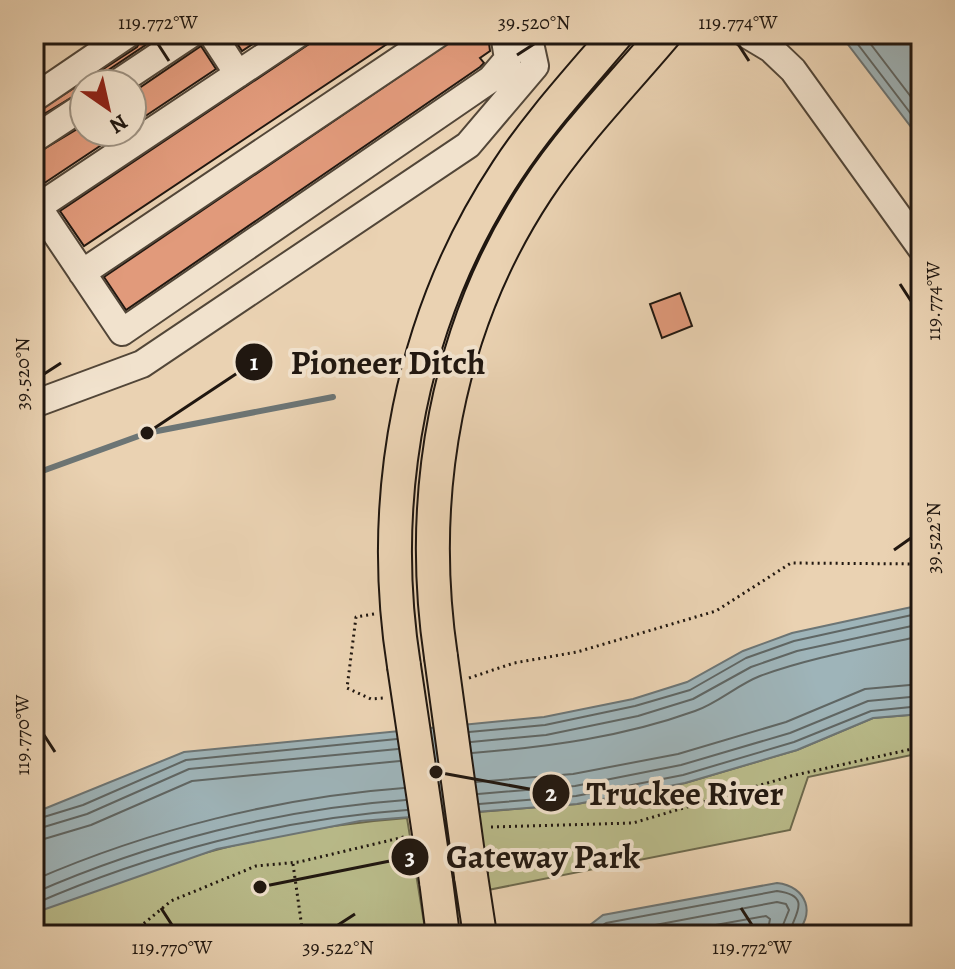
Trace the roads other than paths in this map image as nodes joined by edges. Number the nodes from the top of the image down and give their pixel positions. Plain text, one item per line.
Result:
1 (128, 34) edge
2 (191, 34) edge
3 (212, 34) edge
4 (298, 34) edge
5 (438, 34) edge
6 (504, 34) edge
7 (528, 34) edge
8 (617, 34) edge
9 (665, 34) edge
10 (746, 34) edge
11 (599, 48) edge
12 (140, 68) edge
13 (238, 74) junction
14 (34, 98) edge
15 (68, 117) edge
16 (34, 139) edge
17 (36, 204) edge
18 (921, 248) edge
19 (82, 273) junction
20 (34, 404) edge
21 (443, 935) edge
22 (480, 935) edge

1 - 14 street
2 - 12 street
3 - 13 street
4 - 13 street
5 - 19 street
6 - 19 street
7 - 20 street
8 - 11 main road
9 - 22 main road, bridge
10 - 18 street
11 - 21 main road, bridge
13 - 17 street
15 - 16 street
17 - 19 street

